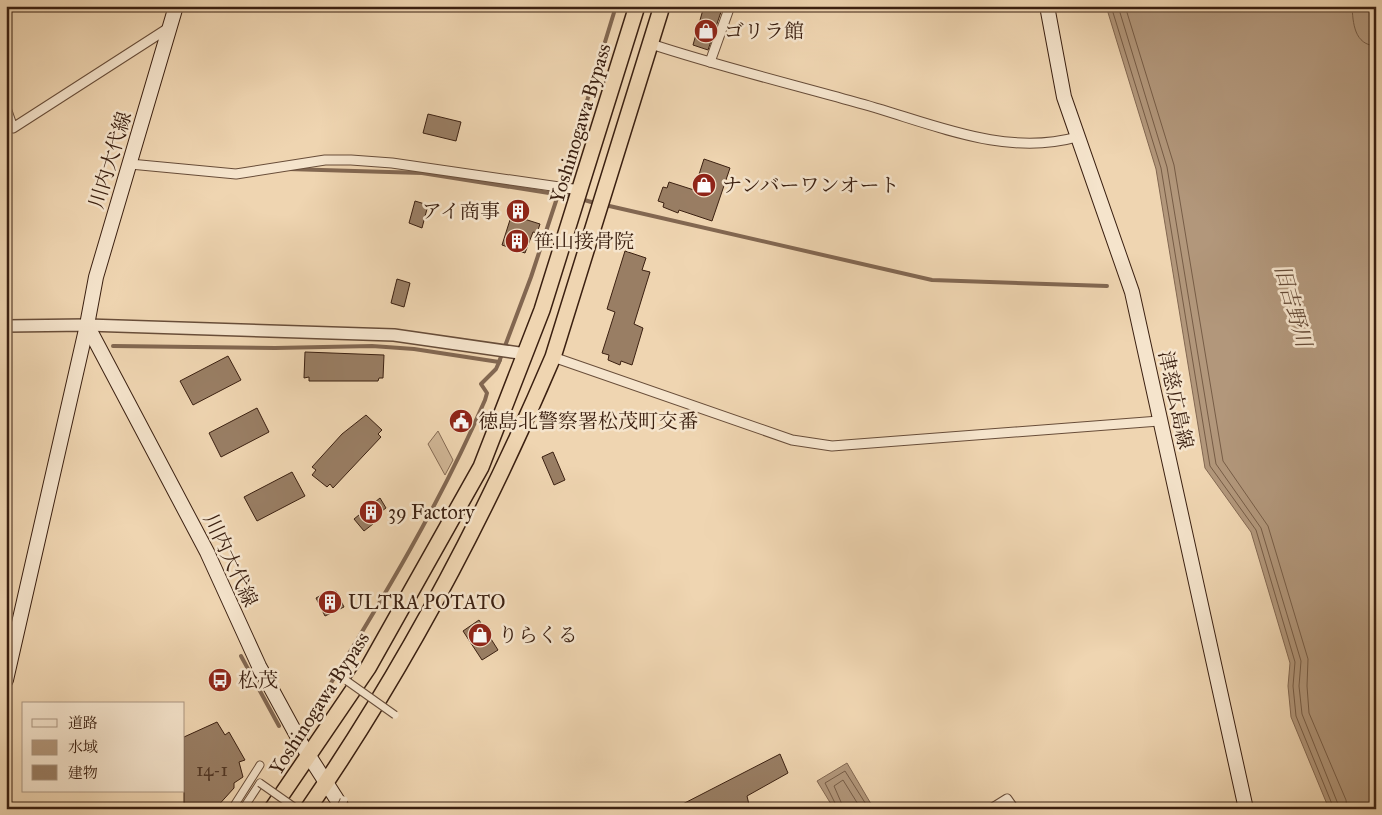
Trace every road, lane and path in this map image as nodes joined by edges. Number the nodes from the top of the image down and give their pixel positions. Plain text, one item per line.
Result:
1 (176, 6) edge
2 (637, 6) edge
3 (662, 6) edge
4 (730, 6) edge
5 (1047, 6) edge
6 (171, 26) junction
7 (651, 44) junction
8 (710, 62) junction
9 (6, 108) edge
10 (1077, 137) junction
11 (130, 164) junction
12 (580, 190) junction
13 (88, 325) junction
14 (6, 326) edge
15 (526, 354) junction
16 (553, 357) junction
17 (1159, 421) junction
18 (6, 680) edge
19 (346, 681) dead end
20 (395, 715) dead end
21 (309, 756) junction
22 (260, 765) dead end
23 (327, 782) junction
24 (342, 806) edge
25 (232, 809) edge
26 (243, 809) edge
27 (272, 809) edge
28 (297, 809) edge
29 (308, 809) edge
30 (991, 809) edge
31 (1014, 809) edge
32 (1246, 809) edge

1 - 6 main road, 川内大代線
2 - 12 highway, Yoshinogawa Bypass
3 - 7 highway
4 - 8 street
5 - 10 main road, 津慈広島線
6 - 9 street
6 - 11 main road, 川内大代線
7 - 8 street
7 - 16 highway
8 - 10 street
10 - 17 main road, 津慈広島線
11 - 12 street
11 - 13 main road, 川内大代線
12 - 15 highway, Yoshinogawa Bypass
13 - 14 street
13 - 15 street
13 - 18 main road, 川内大代線
13 - 21 main road, 川内大代線
15 - 21 highway, Yoshinogawa Bypass
16 - 17 street
16 - 23 highway
17 - 32 main road, 津慈広島線
19 - 20 street, bridge
21 - 23 main road, 川内大代線
21 - 27 highway, Yoshinogawa Bypass
22 - 25 street
23 - 24 main road, 川内大代線
23 - 29 highway
26 - 28 street, bridge
30 - 31 street

